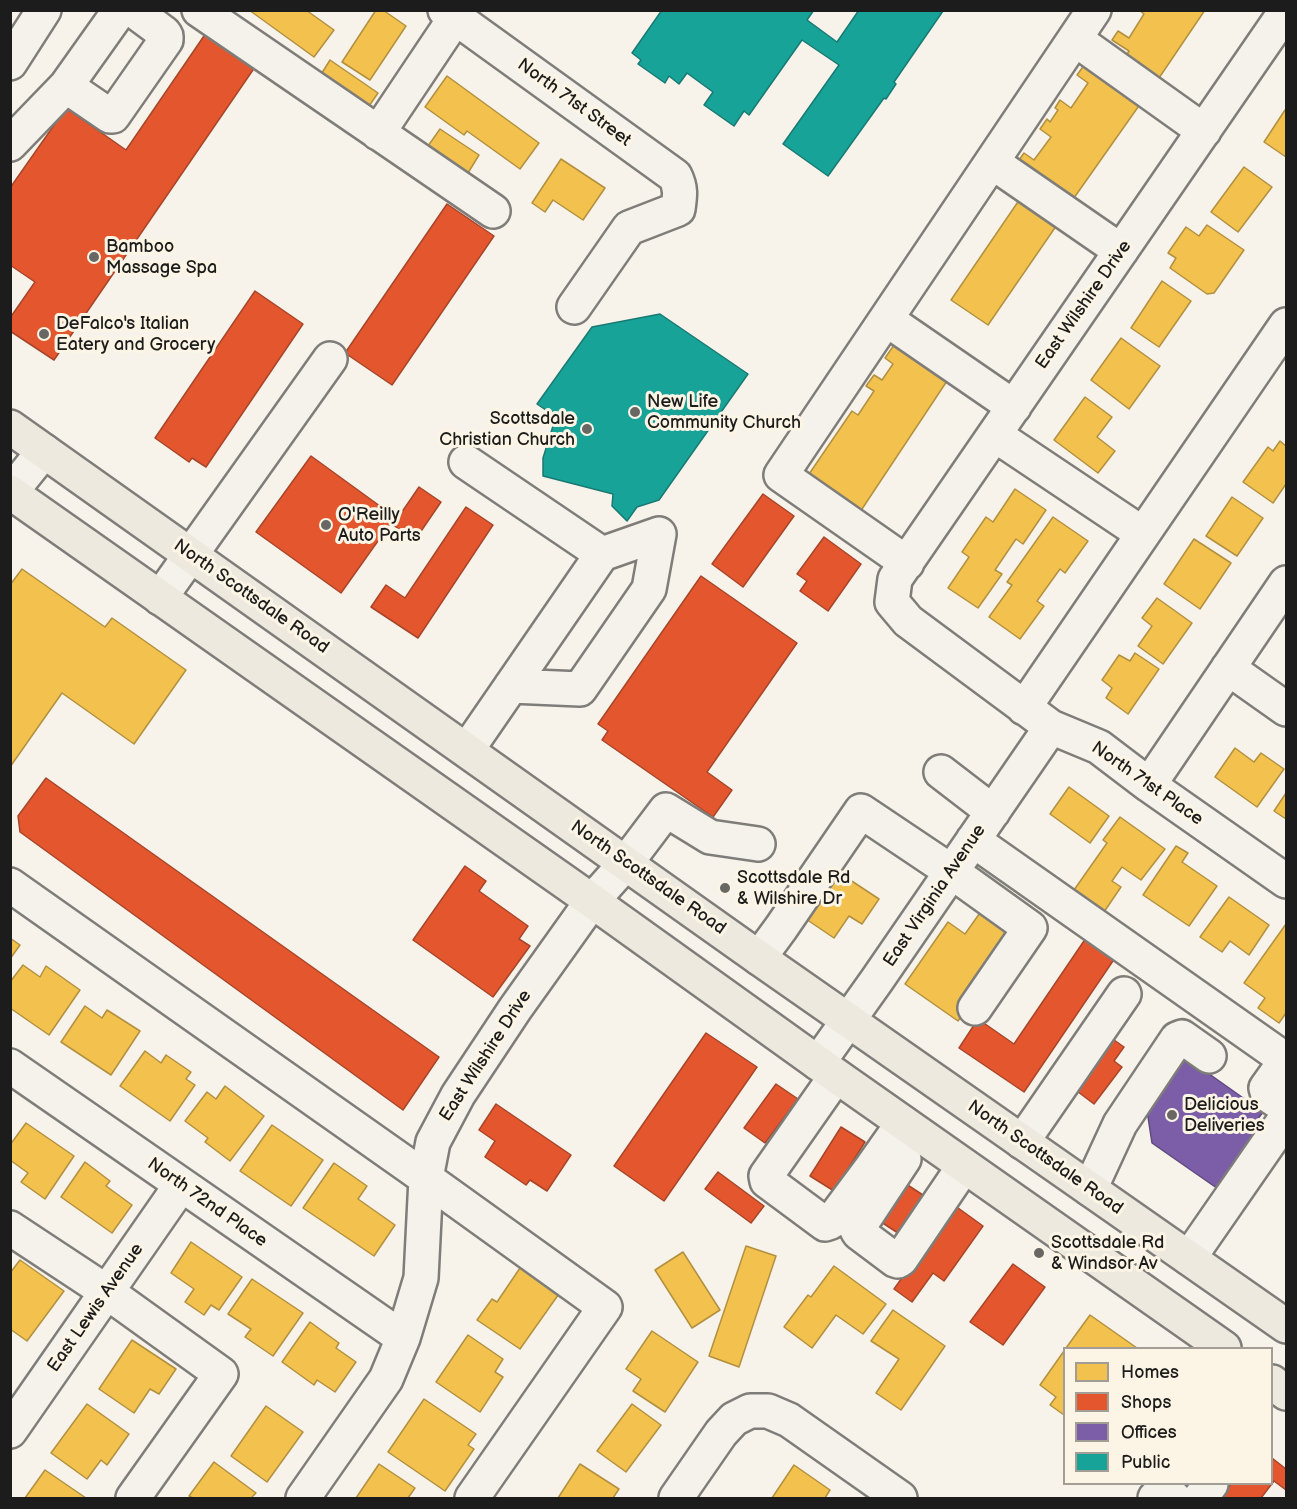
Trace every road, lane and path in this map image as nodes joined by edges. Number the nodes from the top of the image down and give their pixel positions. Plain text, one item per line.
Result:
1 (44, 10) edge
2 (120, 10) edge
3 (133, 10) edge
4 (200, 10) edge
5 (1094, 10) edge
6 (1287, 11) edge
7 (450, 14) edge
8 (1075, 39) junction
9 (10, 63) edge
10 (66, 86) junction
11 (1204, 131) junction
12 (378, 132) junction
13 (10, 144) edge
14 (992, 162) junction
15 (493, 211) dead end
16 (1121, 251) junction
17 (574, 307) dead end
18 (886, 320) junction
19 (1287, 325) edge
20 (330, 360) dead end
21 (1014, 407) junction
22 (10, 427) edge
23 (995, 435) junction
24 (44, 451) junction
25 (466, 462) dead end
26 (11, 493) edge
27 (1143, 534) junction
28 (190, 554) junction
29 (602, 554) junction
30 (907, 563) junction
31 (1287, 583) edge
32 (160, 598) junction
33 (892, 602) joint
34 (1228, 668) junction
35 (511, 686) junction
36 (1024, 708) junction
37 (1287, 709) edge
38 (1051, 727) junction
39 (467, 750) junction
40 (941, 772) dead end
41 (1149, 785) junction
42 (993, 812) junction
43 (973, 840) junction
44 (758, 844) dead end
45 (626, 863) junction
46 (952, 872) junction
47 (1287, 881) edge
48 (10, 885) edge
49 (592, 901) junction
50 (759, 958) junction
51 (1124, 994) dead end
52 (975, 1008) dead end
53 (849, 1021) junction
54 (1209, 1056) dead end
55 (1287, 1060) edge
56 (10, 1066) edge
57 (827, 1069) junction
58 (1287, 1107) edge
59 (1287, 1118) edge
60 (912, 1129) junction
61 (1022, 1142) junction
62 (964, 1166) junction
63 (426, 1178) junction
64 (181, 1185) junction
65 (1090, 1189) junction
66 (10, 1228) edge
67 (1189, 1258) junction
68 (107, 1292) junction
69 (1287, 1326) edge
70 (403, 1338) junction
71 (1223, 1347) edge
72 (10, 1431) edge
73 (1210, 1485) edge
74 (885, 1494) edge
75 (133, 1498) edge
76 (303, 1498) edge
77 (472, 1498) edge
78 (676, 1498) edge
79 (1155, 1498) edge
80 (1174, 1498) edge
81 (1200, 1498) edge

1 - 9 street
2 - 10 street
3 - 10 street
4 - 12 street
5 - 8 street
6 - 11 street, East Wilshire Drive
7 - 12 street
7 - 17 street, North 71st Street
8 - 11 street
8 - 14 street
10 - 13 street
11 - 16 street, East Wilshire Drive
12 - 15 street
14 - 16 street
14 - 18 street
16 - 21 street, East Wilshire Drive
18 - 21 street
18 - 30 street
19 - 27 street
20 - 28 street
21 - 23 street, East Wilshire Drive
22 - 24 main road, North Scottsdale Road
23 - 27 street
23 - 30 street, East Wilshire Drive
24 - 26 street
24 - 28 main road, North Scottsdale Road
25 - 29 street
26 - 32 main road
27 - 36 street
28 - 32 street
28 - 39 main road, North Scottsdale Road
29 - 35 street
29 - 35 street
30 - 33 street, East Wilshire Drive
31 - 34 street
32 - 49 main road
33 - 36 street, North 71st Place
34 - 37 street
34 - 41 street
35 - 39 street
36 - 38 street, North 71st Place
38 - 41 street, North 71st Place
38 - 42 street, East Virginia Avenue
39 - 45 main road, North Scottsdale Road
40 - 42 street
41 - 47 street, North 71st Place
42 - 43 street, East Virginia Avenue
43 - 46 street, East Virginia Avenue
43 - 55 street
44 - 45 street, East Wilshire Drive
45 - 49 street, East Wilshire Drive
45 - 50 main road, North Scottsdale Road
46 - 50 street
46 - 52 street
46 - 53 street, East Virginia Avenue
48 - 63 street
49 - 57 main road
49 - 63 street, East Wilshire Drive
50 - 53 main road, North Scottsdale Road
51 - 61 street
53 - 57 street, East Virginia Avenue
53 - 61 main road, North Scottsdale Road
54 - 65 street
55 - 58 street
56 - 64 street, North 72nd Place
57 - 60 main road
57 - 60 street, East Virginia Avenue
59 - 67 street
60 - 62 main road
60 - 62 street
61 - 65 main road, North Scottsdale Road
62 - 71 main road
63 - 70 street, East Wilshire Drive
63 - 77 street
64 - 68 street, East Lewis Avenue
64 - 70 street, North 72nd Place
65 - 67 main road, North Scottsdale Road
66 - 68 street
67 - 69 main road, North Scottsdale Road
68 - 72 street, East Lewis Avenue
68 - 75 street
70 - 76 street, East Wilshire Drive
73 - 81 street
74 - 78 street
79 - 80 street

